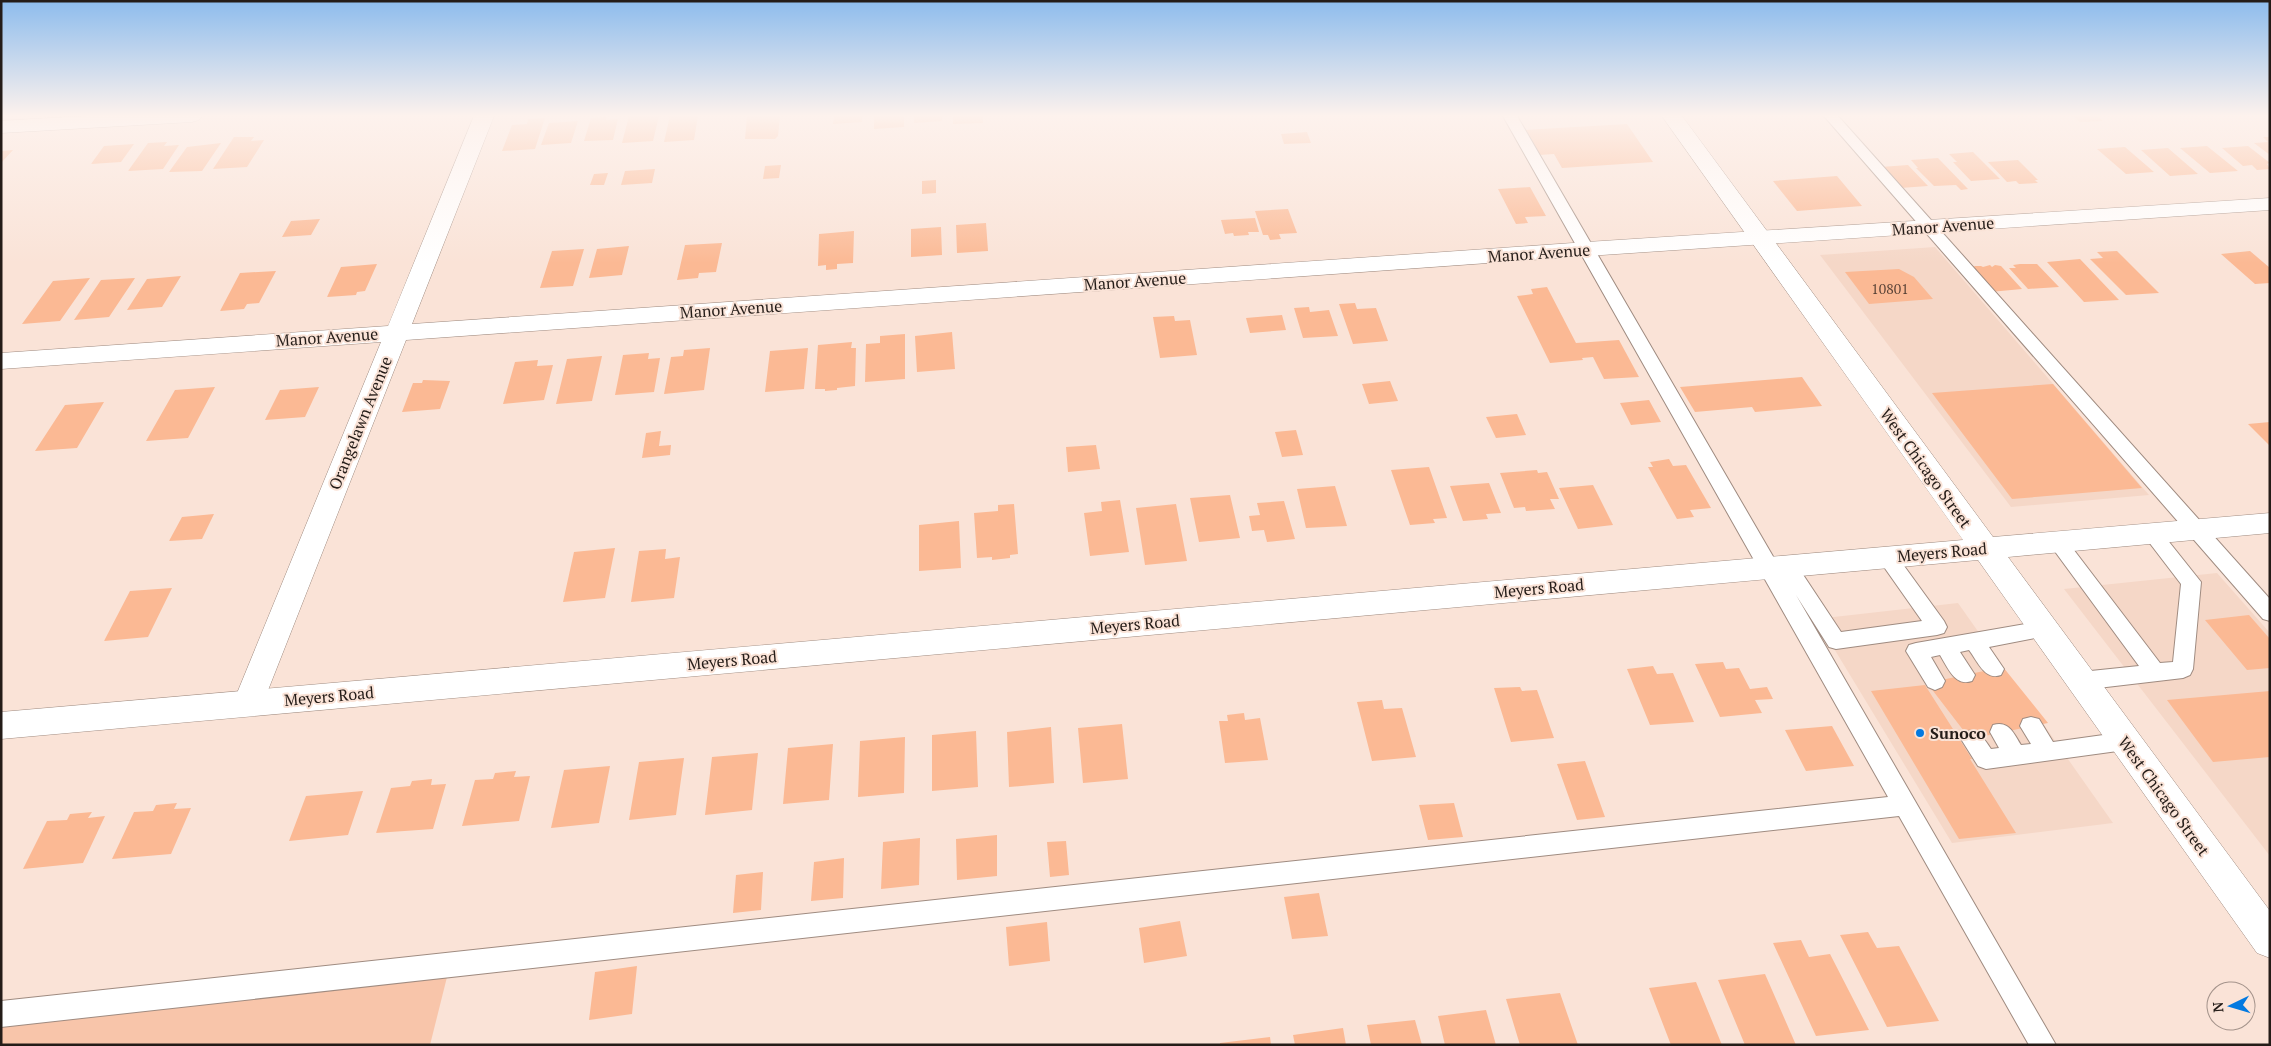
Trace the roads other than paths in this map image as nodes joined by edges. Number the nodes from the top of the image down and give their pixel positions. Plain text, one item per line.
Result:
1 (464, 165) edge
2 (1538, 165) edge
3 (1707, 165) edge
4 (1874, 165) edge
5 (2270, 204) edge
6 (1928, 227) junction
7 (1760, 238) junction
8 (1587, 249) junction
9 (396, 332) junction
10 (1, 361) edge
11 (2270, 523) edge
12 (2195, 529) junction
13 (2151, 533) junction
14 (2057, 542) junction
15 (1984, 549) junction
16 (1887, 557) junction
17 (1778, 567) junction
18 (2270, 613) edge
19 (2043, 629) junction
20 (1918, 630) junction
21 (1974, 641) junction
22 (1938, 647) junction
23 (1994, 669) dead end
24 (2156, 673) junction
25 (1964, 675) dead end
26 (1935, 681) dead end
27 (2081, 681) junction
28 (248, 703) junction
29 (1, 726) edge
30 (2031, 726) dead end
31 (2001, 732) dead end
32 (1972, 738) dead end
33 (2125, 741) junction
34 (2048, 752) junction
35 (2016, 756) junction
36 (1906, 805) junction
37 (2270, 941) edge
38 (1, 1014) edge
39 (2043, 1045) edge

1 - 9 street, Orangelawn Avenue
2 - 8 lane
3 - 7 street, West Chicago Street
4 - 6 lane
5 - 6 street, Manor Avenue
6 - 7 street, Manor Avenue
6 - 12 lane
7 - 8 street, Manor Avenue
7 - 15 street, West Chicago Street
8 - 9 street, Manor Avenue
8 - 17 lane
9 - 10 street, Manor Avenue
9 - 28 street, Orangelawn Avenue
11 - 12 street, Meyers Road
12 - 13 street, Meyers Road
12 - 18 lane
13 - 14 street, Meyers Road
13 - 24 lane
14 - 15 street, Meyers Road
14 - 24 lane
15 - 16 street, Meyers Road
15 - 19 street, West Chicago Street
16 - 17 street, Meyers Road
16 - 20 lane
17 - 20 lane
17 - 28 street, Meyers Road
17 - 36 lane
19 - 21 lane
19 - 27 street, West Chicago Street
20 - 22 lane
21 - 22 lane
21 - 23 lane
22 - 25 lane
22 - 26 lane
24 - 27 lane
27 - 33 street, West Chicago Street
28 - 29 street, Meyers Road
30 - 34 lane
31 - 35 lane
32 - 35 lane
33 - 34 lane
33 - 37 street, West Chicago Street
34 - 35 lane
36 - 38 lane
36 - 39 lane

